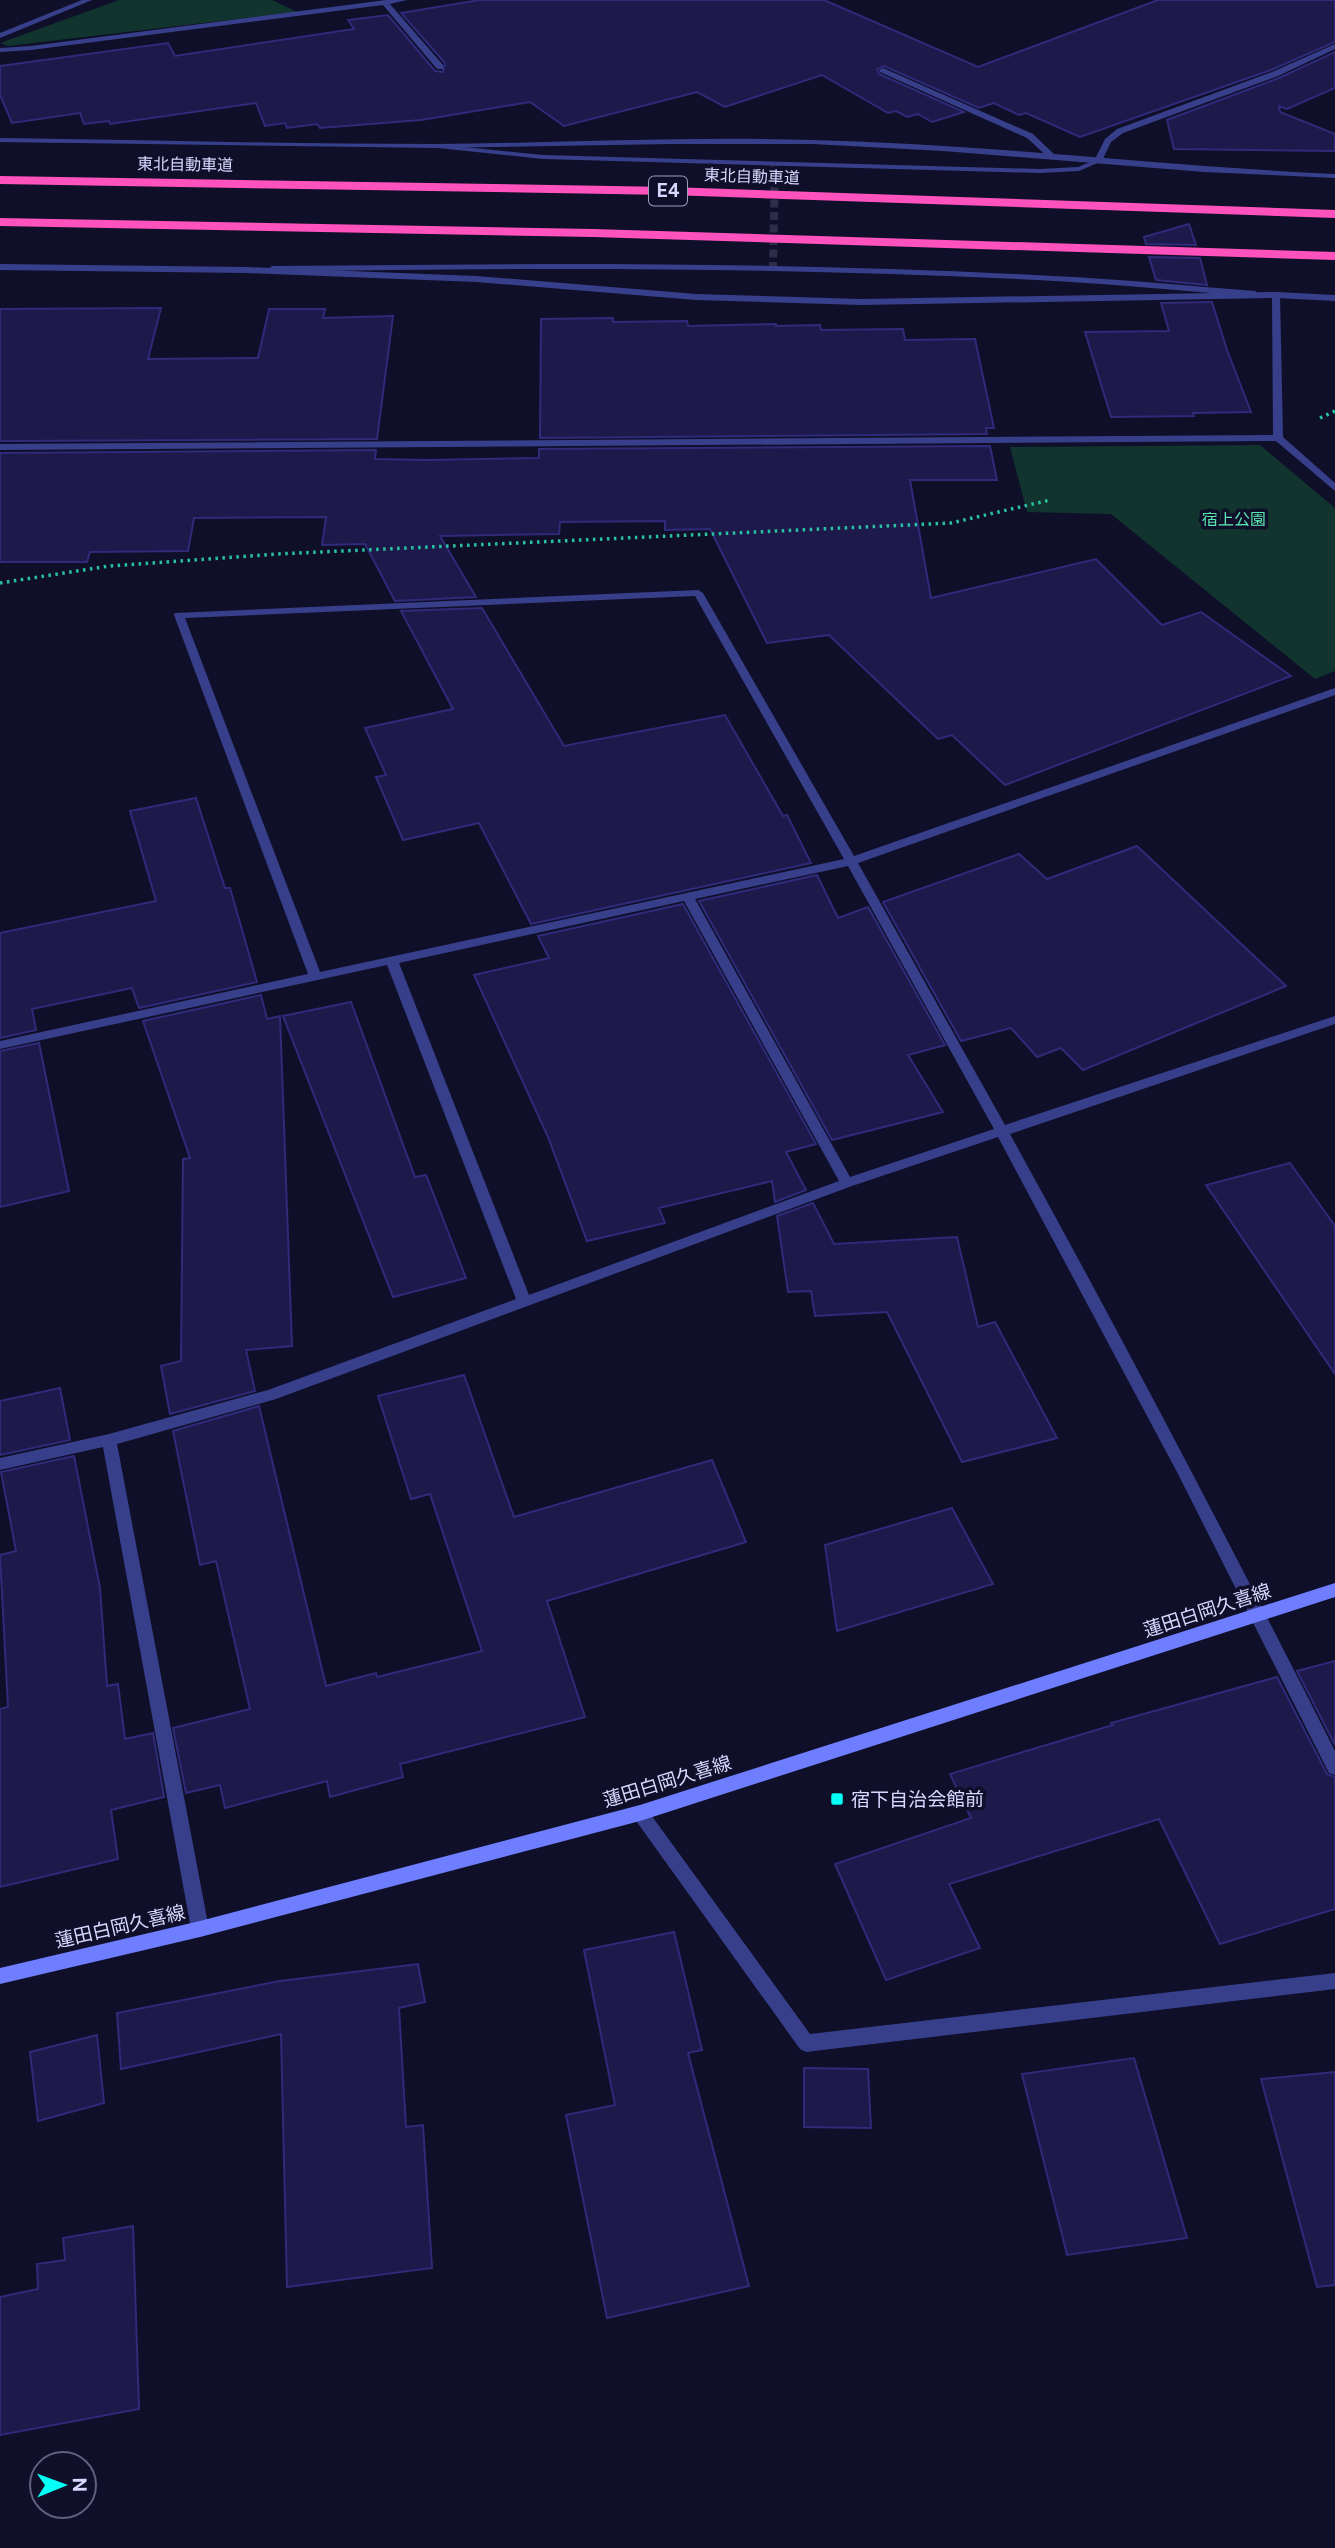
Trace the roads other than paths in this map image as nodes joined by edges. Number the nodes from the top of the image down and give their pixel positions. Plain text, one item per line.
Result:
1 (88, 0) edge
2 (403, 0) edge
3 (386, 4) junction
4 (0, 36) edge
5 (1335, 46) edge
6 (0, 50) edge
7 (440, 67) dead end
8 (883, 70) dead end
9 (0, 140) edge
10 (437, 146) junction
11 (1053, 157) junction
12 (1098, 161) junction
13 (1335, 176) edge
14 (0, 180) edge
15 (1335, 214) edge
16 (0, 222) edge
17 (1335, 256) edge
18 (0, 267) edge
19 (246, 270) junction
20 (1276, 295) junction
21 (1335, 298) edge
22 (1278, 438) junction
23 (0, 447) edge
24 (1335, 488) edge
25 (1335, 691) edge
26 (853, 861) junction
27 (687, 896) junction
28 (391, 959) junction
29 (315, 976) junction
30 (1335, 1020) edge
31 (0, 1045) edge
32 (1003, 1131) junction
33 (847, 1183) junction
34 (524, 1301) junction
35 (109, 1440) junction
36 (0, 1464) edge
37 (1335, 1590) edge
38 (1260, 1615) junction
39 (1335, 1768) edge
40 (640, 1813) junction
41 (200, 1929) junction
42 (0, 1976) edge
43 (1335, 1981) edge

1 - 4 street
2 - 3 street
3 - 6 street
3 - 7 street
5 - 12 street
8 - 11 street
9 - 10 street
10 - 11 street
10 - 12 street
11 - 12 street
12 - 13 street
14 - 15 highway, 東北自動車道 / E4
16 - 17 highway, E4
18 - 19 street
19 - 20 street
19 - 20 street
20 - 21 street
20 - 22 street
22 - 23 street
22 - 24 street
25 - 26 street
26 - 27 street
26 - 29 street
26 - 32 street
27 - 28 street
27 - 33 street
28 - 29 street
28 - 34 street
29 - 31 street
30 - 32 street
32 - 33 street
32 - 38 street
33 - 34 street
34 - 35 street
35 - 36 street
35 - 41 street
37 - 38 main road, 蓮田白岡久喜線
38 - 39 street
38 - 40 main road, 蓮田白岡久喜線
40 - 41 main road, 蓮田白岡久喜線
40 - 43 street
41 - 42 main road, 蓮田白岡久喜線

